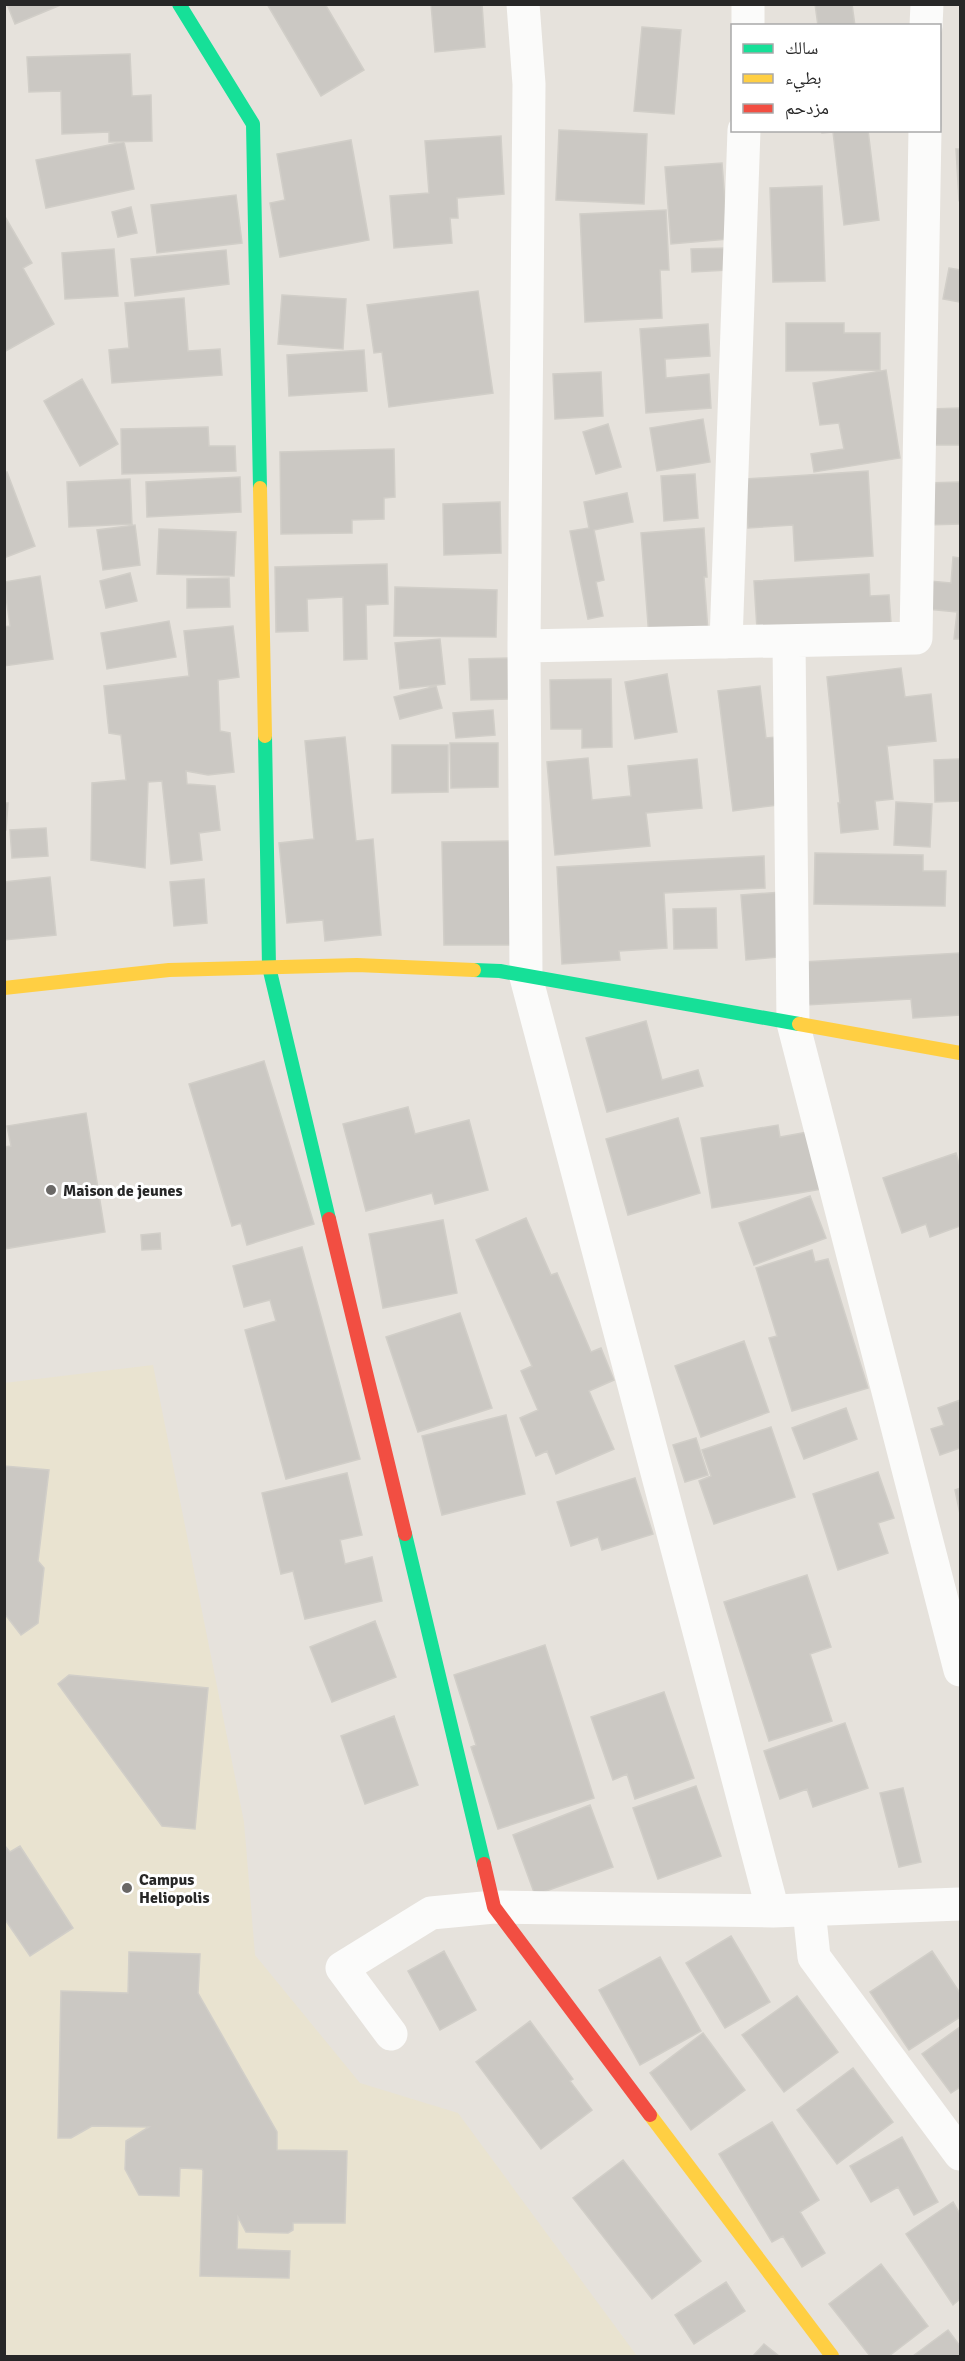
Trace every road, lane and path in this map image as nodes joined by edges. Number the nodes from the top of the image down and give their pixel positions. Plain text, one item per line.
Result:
1 (179, 4) edge
2 (523, 4) edge
3 (748, 4) edge
4 (927, 4) edge
5 (748, 24) edge
6 (926, 24) edge
7 (744, 132) edge
8 (925, 132) edge
9 (789, 641) junction
10 (726, 642) junction
11 (524, 646) junction
12 (269, 967) junction
13 (526, 976) junction
14 (4, 988) edge
15 (793, 1023) junction
16 (960, 1053) edge
17 (960, 1670) edge
18 (960, 1904) edge
19 (494, 1907) junction
20 (809, 1910) junction
21 (773, 1911) junction
22 (391, 2034) dead end
23 (960, 2154) edge
24 (832, 2356) edge

1 - 12 street
2 - 11 street
3 - 5 street
4 - 6 street
7 - 10 street
8 - 9 street
9 - 10 street
9 - 15 street
10 - 11 street
11 - 13 street
12 - 13 street
12 - 14 street
12 - 19 street
13 - 15 street
13 - 21 street
15 - 16 street
15 - 17 street
18 - 20 street
19 - 21 street
19 - 22 street
19 - 24 street
20 - 21 street
20 - 23 street

